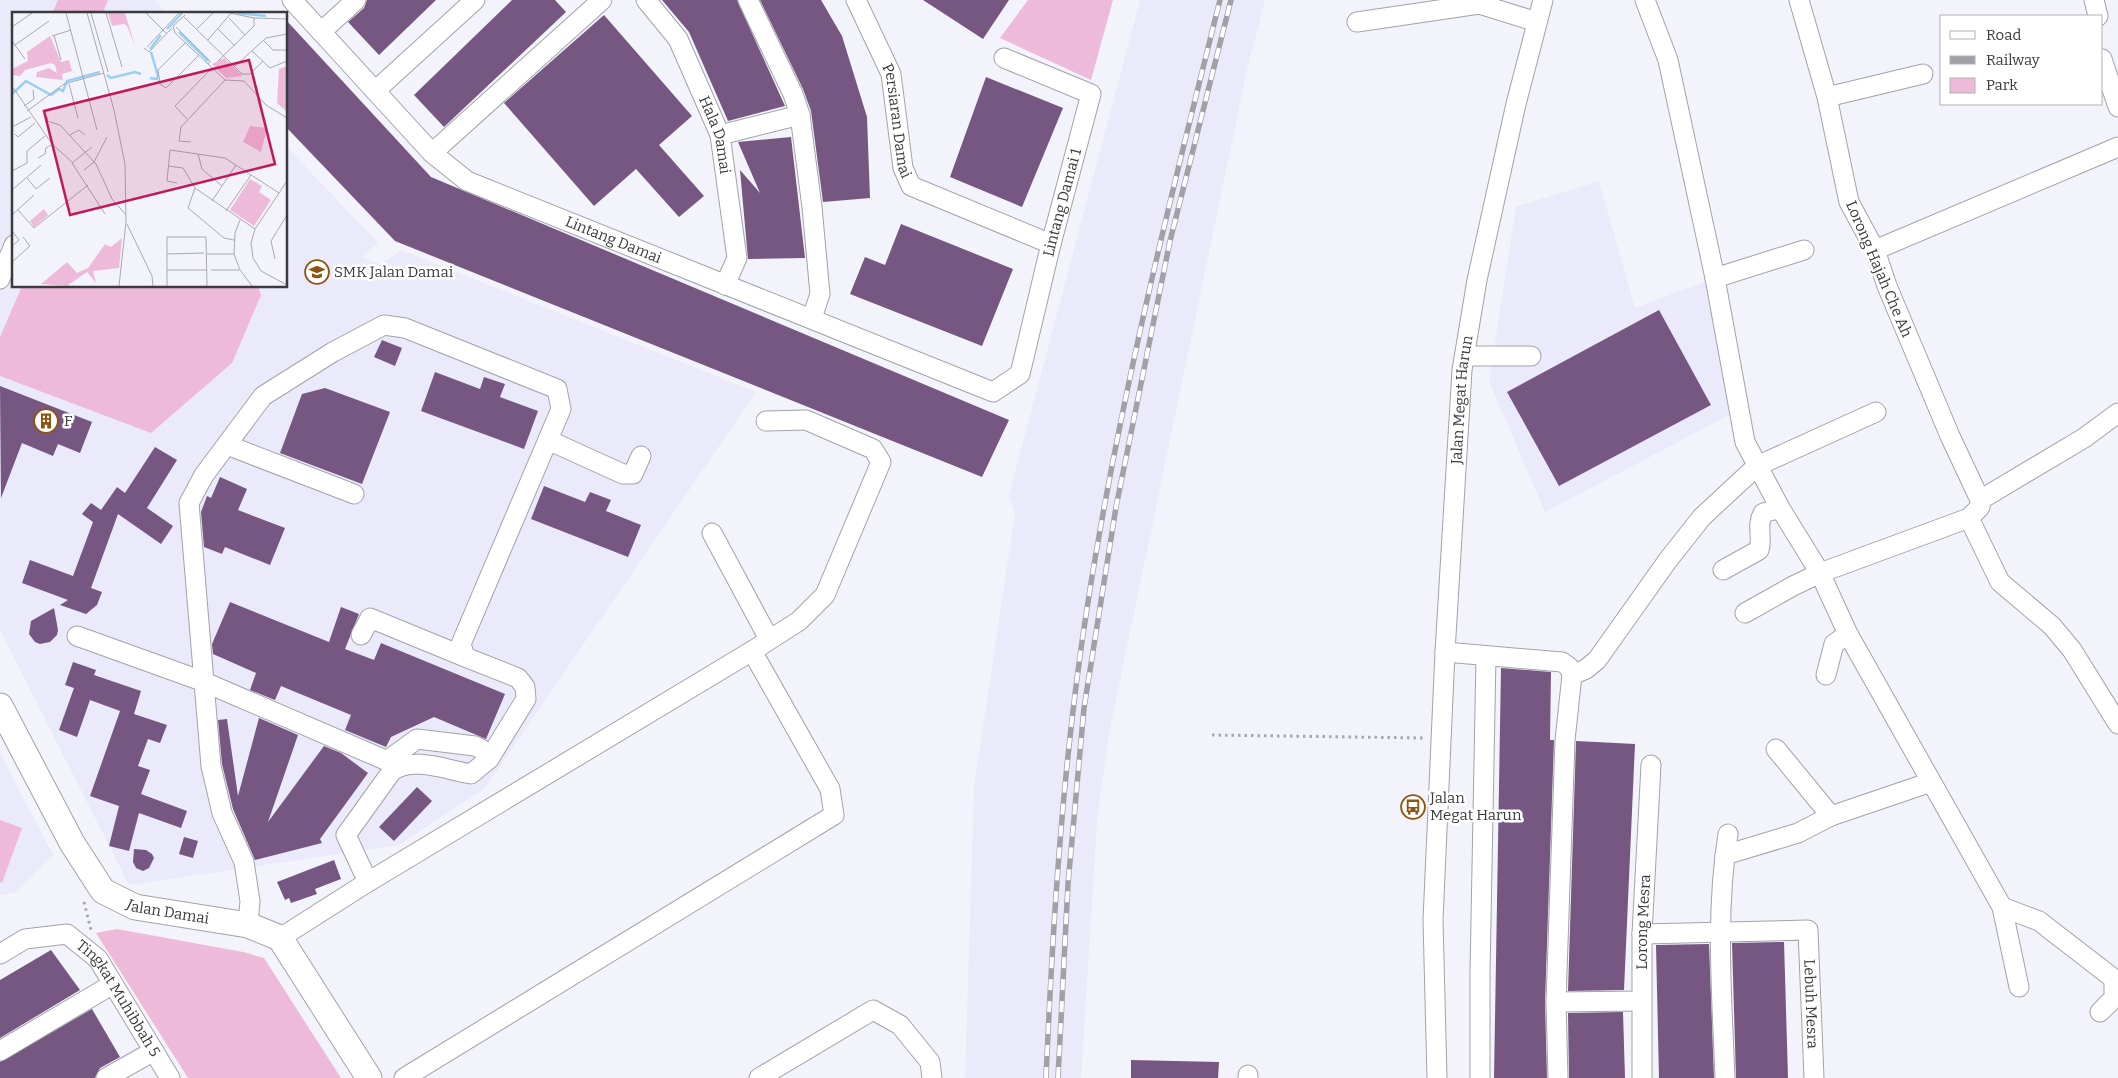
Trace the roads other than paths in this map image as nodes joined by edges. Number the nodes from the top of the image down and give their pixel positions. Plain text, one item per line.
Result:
1 (292, 0) edge
2 (356, 0) edge
3 (475, 0) edge
4 (602, 0) edge
5 (646, 0) edge
6 (748, 0) edge
7 (856, 0) edge
8 (1543, 0) edge
9 (1644, 0) edge
10 (1799, 0) edge
11 (2094, 0) edge
12 (1479, 2) edge
13 (2098, 15) edge
14 (1357, 22) dead end
15 (1537, 22) junction
16 (321, 32) junction
17 (1004, 58) dead end
18 (2103, 62) edge
19 (1923, 74) dead end
20 (375, 91) junction
21 (1827, 97) junction
22 (2118, 107) edge
23 (800, 115) junction
24 (720, 135) junction
25 (2118, 147) edge
26 (432, 153) junction
27 (1051, 244) junction
28 (12, 250) edge
29 (1804, 250) dead end
30 (1875, 250) junction
31 (1715, 278) junction
32 (0, 279) edge
33 (726, 285) junction
34 (812, 318) junction
35 (1465, 356) junction
36 (1531, 356) dead end
37 (994, 392) joint
38 (1876, 412) dead end
39 (2118, 413) edge
40 (766, 420) dead end
41 (548, 440) junction
42 (227, 445) junction
43 (641, 456) dead end
44 (1758, 466) junction
45 (354, 494) dead end
46 (1980, 500) junction
47 (1780, 508) junction
48 (1969, 518) junction
49 (712, 533) dead end
50 (1723, 570) dead end
51 (1820, 574) junction
52 (1746, 613) dead end
53 (1848, 634) junction
54 (361, 635) dead end
55 (77, 636) dead end
56 (769, 639) junction
57 (752, 651) junction
58 (1445, 652) junction
59 (1486, 656) junction
60 (465, 657) junction
61 (1572, 675) junction
62 (1826, 675) dead end
63 (202, 681) junction
64 (0, 706) edge
65 (2118, 724) edge
66 (1776, 749) dead end
67 (489, 760) junction
68 (394, 763) junction
69 (1651, 765) dead end
70 (1931, 782) junction
71 (1831, 816) junction
72 (1728, 834) dead end
73 (1725, 855) junction
74 (368, 882) junction
75 (2002, 907) junction
76 (248, 925) junction
77 (1720, 932) junction
78 (1642, 934) junction
79 (280, 938) junction
80 (0, 954) edge
81 (113, 984) junction
82 (2019, 987) dead end
83 (1640, 1001) junction
84 (1556, 1002) junction
85 (2100, 1012) dead end
86 (0, 1051) edge
87 (154, 1051) junction
88 (106, 1078) edge
89 (170, 1078) edge
90 (369, 1078) edge
91 (404, 1078) edge
92 (759, 1078) edge
93 (932, 1078) edge
94 (1437, 1078) edge
95 (1480, 1078) edge
96 (1558, 1078) edge
97 (1642, 1078) edge
98 (1725, 1078) edge
99 (1814, 1078) edge

1 - 16 street, Lintang Damai
2 - 16 street
3 - 20 street
4 - 26 street
5 - 24 street, Hala Damai
6 - 23 street
7 - 27 street, Persiaran Damai
8 - 15 street, Jalan Megat Harun
9 - 31 street
10 - 21 street, Lorong Hajah Che Ah
11 - 13 street
12 - 14 street
12 - 15 street
15 - 35 street, Jalan Megat Harun
16 - 20 street, Lintang Damai
17 - 27 street, Lintang Damai 1
18 - 22 street
19 - 21 street
20 - 26 street, Lintang Damai
21 - 30 street, Lorong Hajah Che Ah
23 - 24 street
23 - 34 street
24 - 33 street, Hala Damai
25 - 30 street
26 - 33 street, Lintang Damai
27 - 37 street, Lintang Damai 1
28 - 32 street
29 - 31 street
30 - 46 street, Lorong Hajah Che Ah
31 - 44 street
33 - 34 street, Lintang Damai
34 - 37 street, Lintang Damai
35 - 36 street
35 - 58 street, Jalan Megat Harun
38 - 44 street
39 - 46 street
40 - 56 street
41 - 42 street
41 - 43 street
41 - 60 street
42 - 45 street
42 - 63 street
44 - 47 street
44 - 61 street
46 - 48 street
47 - 50 street
47 - 51 street
48 - 51 street
48 - 65 street
49 - 56 street
51 - 52 street
51 - 53 street
53 - 62 street
53 - 70 street
54 - 60 street
55 - 63 street
56 - 57 street
57 - 74 street
57 - 91 street
58 - 59 street
58 - 94 street, Jalan Megat Harun
59 - 61 street
59 - 95 street
60 - 67 street
61 - 84 street
63 - 68 street
63 - 76 street
64 - 76 main road, Jalan Damai
66 - 71 street
67 - 68 street
67 - 68 street
68 - 74 street
69 - 78 street, Lorong Mesra
70 - 71 street
70 - 75 street
71 - 73 street
72 - 73 street
73 - 77 street
74 - 79 street
75 - 82 street
75 - 85 street
76 - 79 main road, Jalan Damai
77 - 78 street
77 - 98 street
77 - 99 street, Lebuh Mesra
78 - 83 street, Lorong Mesra
79 - 90 main road
80 - 81 street, Tingkat Muhibbah 5
81 - 86 street
81 - 87 street, Tingkat Muhibbah 5
83 - 84 street
83 - 97 street, Lorong Mesra
84 - 96 street
87 - 88 street
87 - 89 street, Tingkat Muhibbah 5
92 - 93 street

